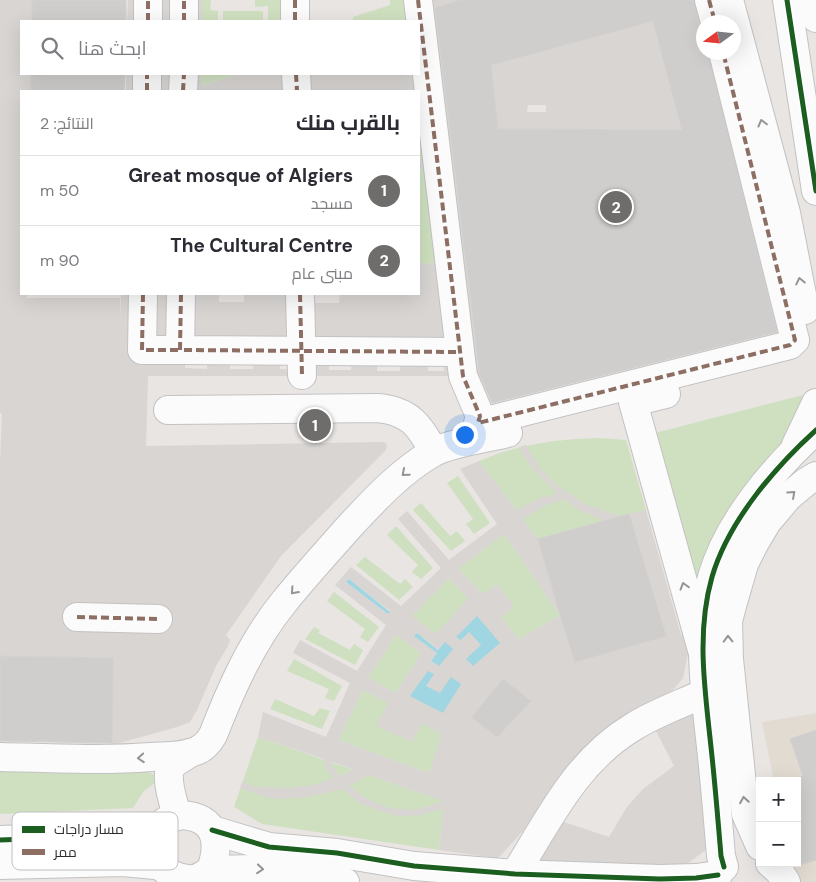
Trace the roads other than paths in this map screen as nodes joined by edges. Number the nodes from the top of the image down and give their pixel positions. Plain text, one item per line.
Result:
1 (148, 0) edge
2 (184, 0) edge
3 (295, 0) edge
4 (418, 0) edge
5 (709, 0) edge
6 (729, 0) edge
7 (787, 0) edge
8 (813, 0) edge
9 (713, 15) edge
10 (816, 18) edge
11 (148, 20) edge
12 (184, 20) edge
13 (295, 20) edge
14 (725, 60) edge
15 (147, 75) edge
16 (184, 75) edge
17 (296, 75) edge
18 (147, 90) edge
19 (183, 90) edge
20 (296, 90) edge
21 (816, 191) edge
22 (143, 295) edge
23 (181, 295) edge
24 (300, 295) edge
25 (180, 350) junction
26 (460, 352) junction
27 (302, 363) junction
28 (633, 402) junction
29 (816, 403) edge
30 (168, 410) dead end
31 (816, 430) edge
32 (793, 451) junction
33 (434, 452) junction
34 (816, 476) edge
35 (77, 617) dead end
36 (158, 619) dead end
37 (702, 650) junction
38 (705, 693) junction
39 (190, 753) junction
40 (0, 757) edge
41 (167, 812) edge
42 (178, 819) edge
43 (212, 830) junction
44 (756, 837) edge
45 (756, 858) edge
46 (775, 867) edge
47 (160, 873) edge
48 (515, 874) junction
49 (719, 874) edge
50 (206, 875) edge
51 (345, 882) edge
52 (786, 882) edge

1 - 11 street
2 - 12 street
3 - 13 street
4 - 26 street
5 - 9 street
28 -> 6 street
7 - 21 street
8 - 10 street
14 - 26 street
15 - 18 street
16 - 19 street
17 - 20 street
22 - 25 street
23 - 25 street
24 - 27 street
25 - 27 street
26 - 27 street
28 - 33 street
37 -> 28 street
29 - 32 street
30 - 33 street
31 - 32 street
32 - 37 street
33 -> 39 street
44 -> 34 street
35 - 36 street
37 - 38 street
38 - 48 street
38 - 49 street
39 -> 40 street
39 - 41 street
42 - 43 street
43 - 48 street
43 - 50 street
45 - 49 street
46 - 52 street
47 - 50 street
48 - 49 street
50 -> 51 street

